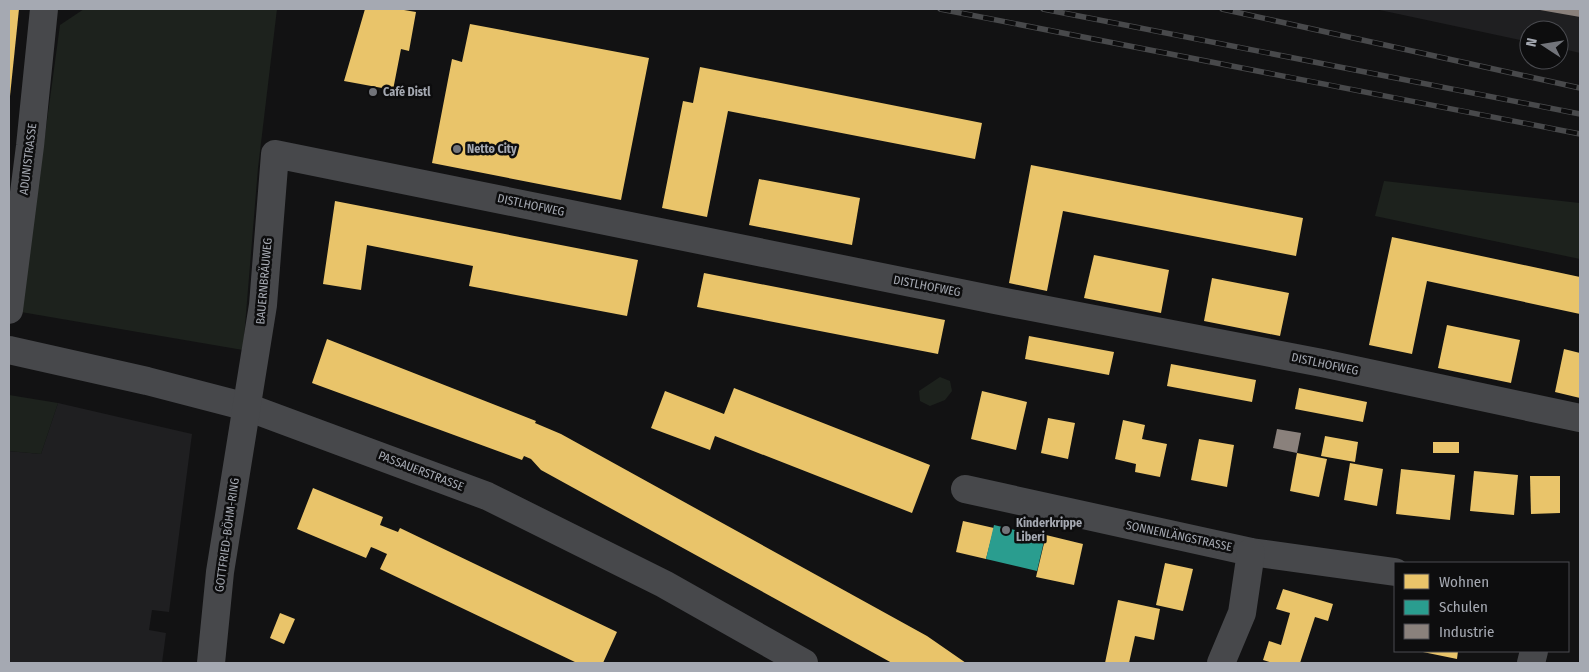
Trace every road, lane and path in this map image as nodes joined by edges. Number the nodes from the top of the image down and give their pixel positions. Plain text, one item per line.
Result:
1 (44, 9) edge
2 (274, 154) joint
3 (9, 310) edge
4 (9, 350) edge
5 (247, 407) junction
6 (1580, 418) edge
7 (965, 489) dead end
8 (1251, 552) junction
9 (1394, 572) edge
10 (211, 663) edge
11 (804, 663) edge
12 (1221, 663) edge

1 - 3 street, ADUNISTRASSE
2 - 5 street, BAUERNBRÄUWEG
2 - 6 street, DISTLHOFWEG
4 - 5 street, PASSAUERSTRASSE
5 - 10 street, GOTTFRIED-BÖHM-RING
5 - 11 street, PASSAUERSTRASSE
7 - 8 street, SONNENLÄNGSTRASSE
8 - 9 street, SONNENLÄNGSTRASSE
8 - 12 street

